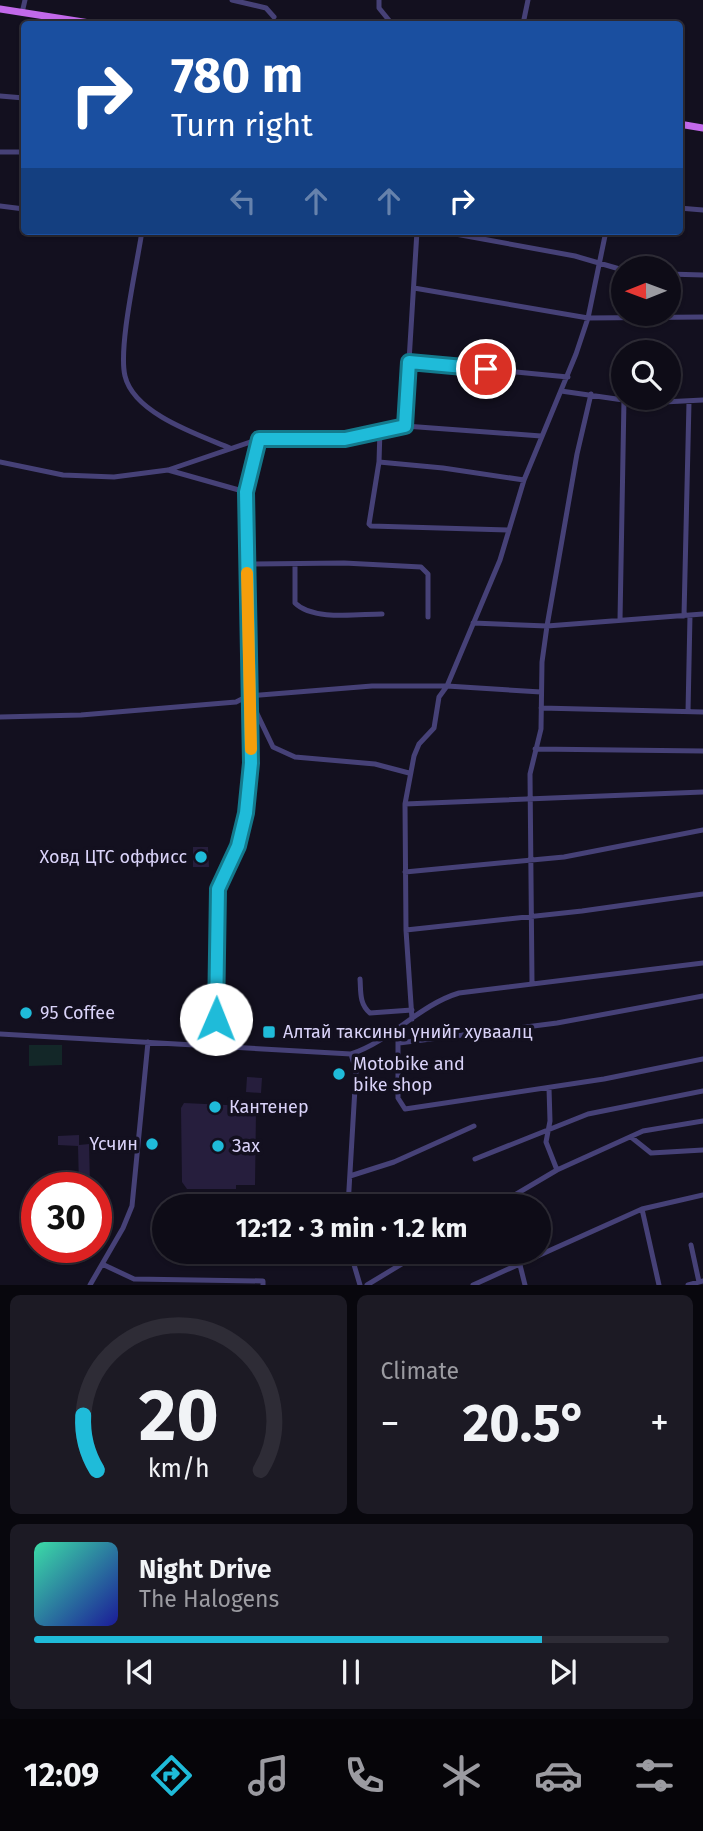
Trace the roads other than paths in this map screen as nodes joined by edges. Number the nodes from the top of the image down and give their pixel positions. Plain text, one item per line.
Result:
1 (25, 0) edge
2 (232, 0) edge
3 (379, 0) edge
4 (528, 0) edge
5 (0, 9) edge
6 (22, 13) junction
7 (274, 17) dead end
8 (76, 21) edge
9 (390, 21) edge
10 (524, 21) edge
11 (0, 96) edge
12 (21, 98) edge
13 (683, 125) edge
14 (703, 128) edge
15 (0, 152) edge
16 (21, 152) edge
17 (0, 206) edge
18 (683, 208) edge
19 (21, 209) edge
20 (703, 210) edge
21 (141, 235) edge
22 (417, 235) edge
23 (460, 235) edge
24 (605, 235) edge
25 (600, 262) junction
26 (611, 266) edge
27 (681, 274) edge
28 (703, 275) edge
29 (414, 288) junction
30 (703, 317) edge
31 (588, 318) junction
32 (409, 362) junction
33 (568, 377) junction
34 (561, 391) junction
35 (591, 394) junction
36 (611, 397) edge
37 (703, 400) edge
38 (681, 402) edge
39 (689, 402) junction
40 (624, 410) edge
41 (405, 426) junction
42 (380, 430) junction
43 (541, 436) junction
44 (259, 439) junction
45 (230, 448) junction
46 (0, 462) edge
47 (379, 462) junction
48 (168, 470) junction
49 (524, 480) junction
50 (246, 492) junction
51 (508, 530) junction
52 (247, 564) junction
53 (295, 564) junction
54 (382, 614) dead end
55 (703, 614) edge
56 (687, 615) junction
57 (428, 617) dead end
58 (621, 620) junction
59 (473, 623) junction
60 (547, 626) junction
61 (447, 686) junction
62 (541, 692) junction
63 (248, 696) junction
64 (541, 708) junction
65 (688, 712) junction
66 (703, 712) edge
67 (0, 717) edge
68 (535, 749) junction
69 (703, 751) edge
70 (410, 773) junction
71 (703, 792) edge
72 (530, 801) junction
73 (405, 804) junction
74 (703, 830) edge
75 (532, 860) junction
76 (405, 872) junction
77 (703, 894) edge
78 (532, 917) junction
79 (406, 930) junction
80 (703, 963) edge
81 (360, 979) dead end
82 (532, 983) junction
83 (703, 996) edge
84 (412, 1010) junction
85 (412, 1019) junction
86 (398, 1028) junction
87 (0, 1034) edge
88 (148, 1042) junction
89 (399, 1043) junction
90 (215, 1047) junction
91 (351, 1055) junction
92 (703, 1059) edge
93 (549, 1088) junction
94 (703, 1091) edge
95 (703, 1121) edge
96 (474, 1126) dead end
97 (547, 1133) junction
98 (631, 1137) junction
99 (703, 1150) edge
100 (475, 1159) dead end
101 (557, 1170) junction
102 (350, 1176) junction
103 (349, 1194) edge
104 (516, 1194) edge
105 (703, 1195) edge
106 (642, 1209) junction
107 (691, 1245) dead end
108 (102, 1264) junction
109 (353, 1264) edge
110 (402, 1264) edge
111 (520, 1265) junction
112 (701, 1282) edge
113 (476, 1284) edge
114 (90, 1285) edge
115 (263, 1285) edge
116 (360, 1285) edge
117 (367, 1285) edge
118 (525, 1285) edge
119 (659, 1285) edge
120 (688, 1285) edge

1 - 6 street
2 - 7 street
3 - 9 street
4 - 10 street
5 - 6 main road
6 - 8 main road
11 - 12 street
13 - 14 main road
15 - 16 street
17 - 19 street
18 - 20 street
21 - 45 street
22 - 29 street
23 - 25 street
24 - 25 street
25 - 26 street
25 - 31 street
27 - 28 street
29 - 31 street
29 - 32 street
30 - 31 street
31 - 33 street
32 - 33 street
32 - 41 street
33 - 34 street
34 - 35 street
34 - 43 street
35 - 36 street
35 - 60 street
37 - 39 street
38 - 39 street
39 - 56 street
40 - 58 street
41 - 42 street
41 - 43 street
42 - 44 street
42 - 47 street
43 - 49 street
44 - 45 street
44 - 50 street
45 - 48 street
46 - 48 street
47 - 49 street
47 - 51 street
48 - 50 street
49 - 51 street
50 - 52 street
51 - 59 street
52 - 53 street
52 - 63 street
53 - 54 street
53 - 57 street
55 - 56 street
56 - 58 street
56 - 65 street
58 - 60 street
59 - 60 street
59 - 61 street
60 - 62 street
61 - 62 street
61 - 63 street
61 - 70 street
62 - 64 street
63 - 67 street
63 - 70 street
63 - 90 street
64 - 65 street
64 - 68 street
65 - 66 street
68 - 69 street
68 - 72 street
70 - 73 street
71 - 72 street
72 - 73 street
72 - 75 street
73 - 76 street
74 - 75 street
75 - 76 street
75 - 78 street
76 - 79 street
77 - 78 street
78 - 79 street
78 - 82 street
79 - 84 street
80 - 82 street
81 - 84 street
82 - 85 street
83 - 89 street
84 - 85 street
85 - 86 street
86 - 89 street
86 - 91 street
87 - 88 street
88 - 90 street
88 - 108 street
89 - 93 street
90 - 91 street
91 - 102 street
92 - 93 street
93 - 97 street
94 - 97 street
95 - 98 street
96 - 102 street
97 - 100 street
97 - 101 street
98 - 99 street
98 - 101 street
101 - 104 street
102 - 103 street
105 - 106 street
106 - 111 street
106 - 119 street
107 - 112 street
108 - 114 street
108 - 115 street
109 - 116 street
110 - 117 street
111 - 113 street
111 - 118 street
112 - 120 street

